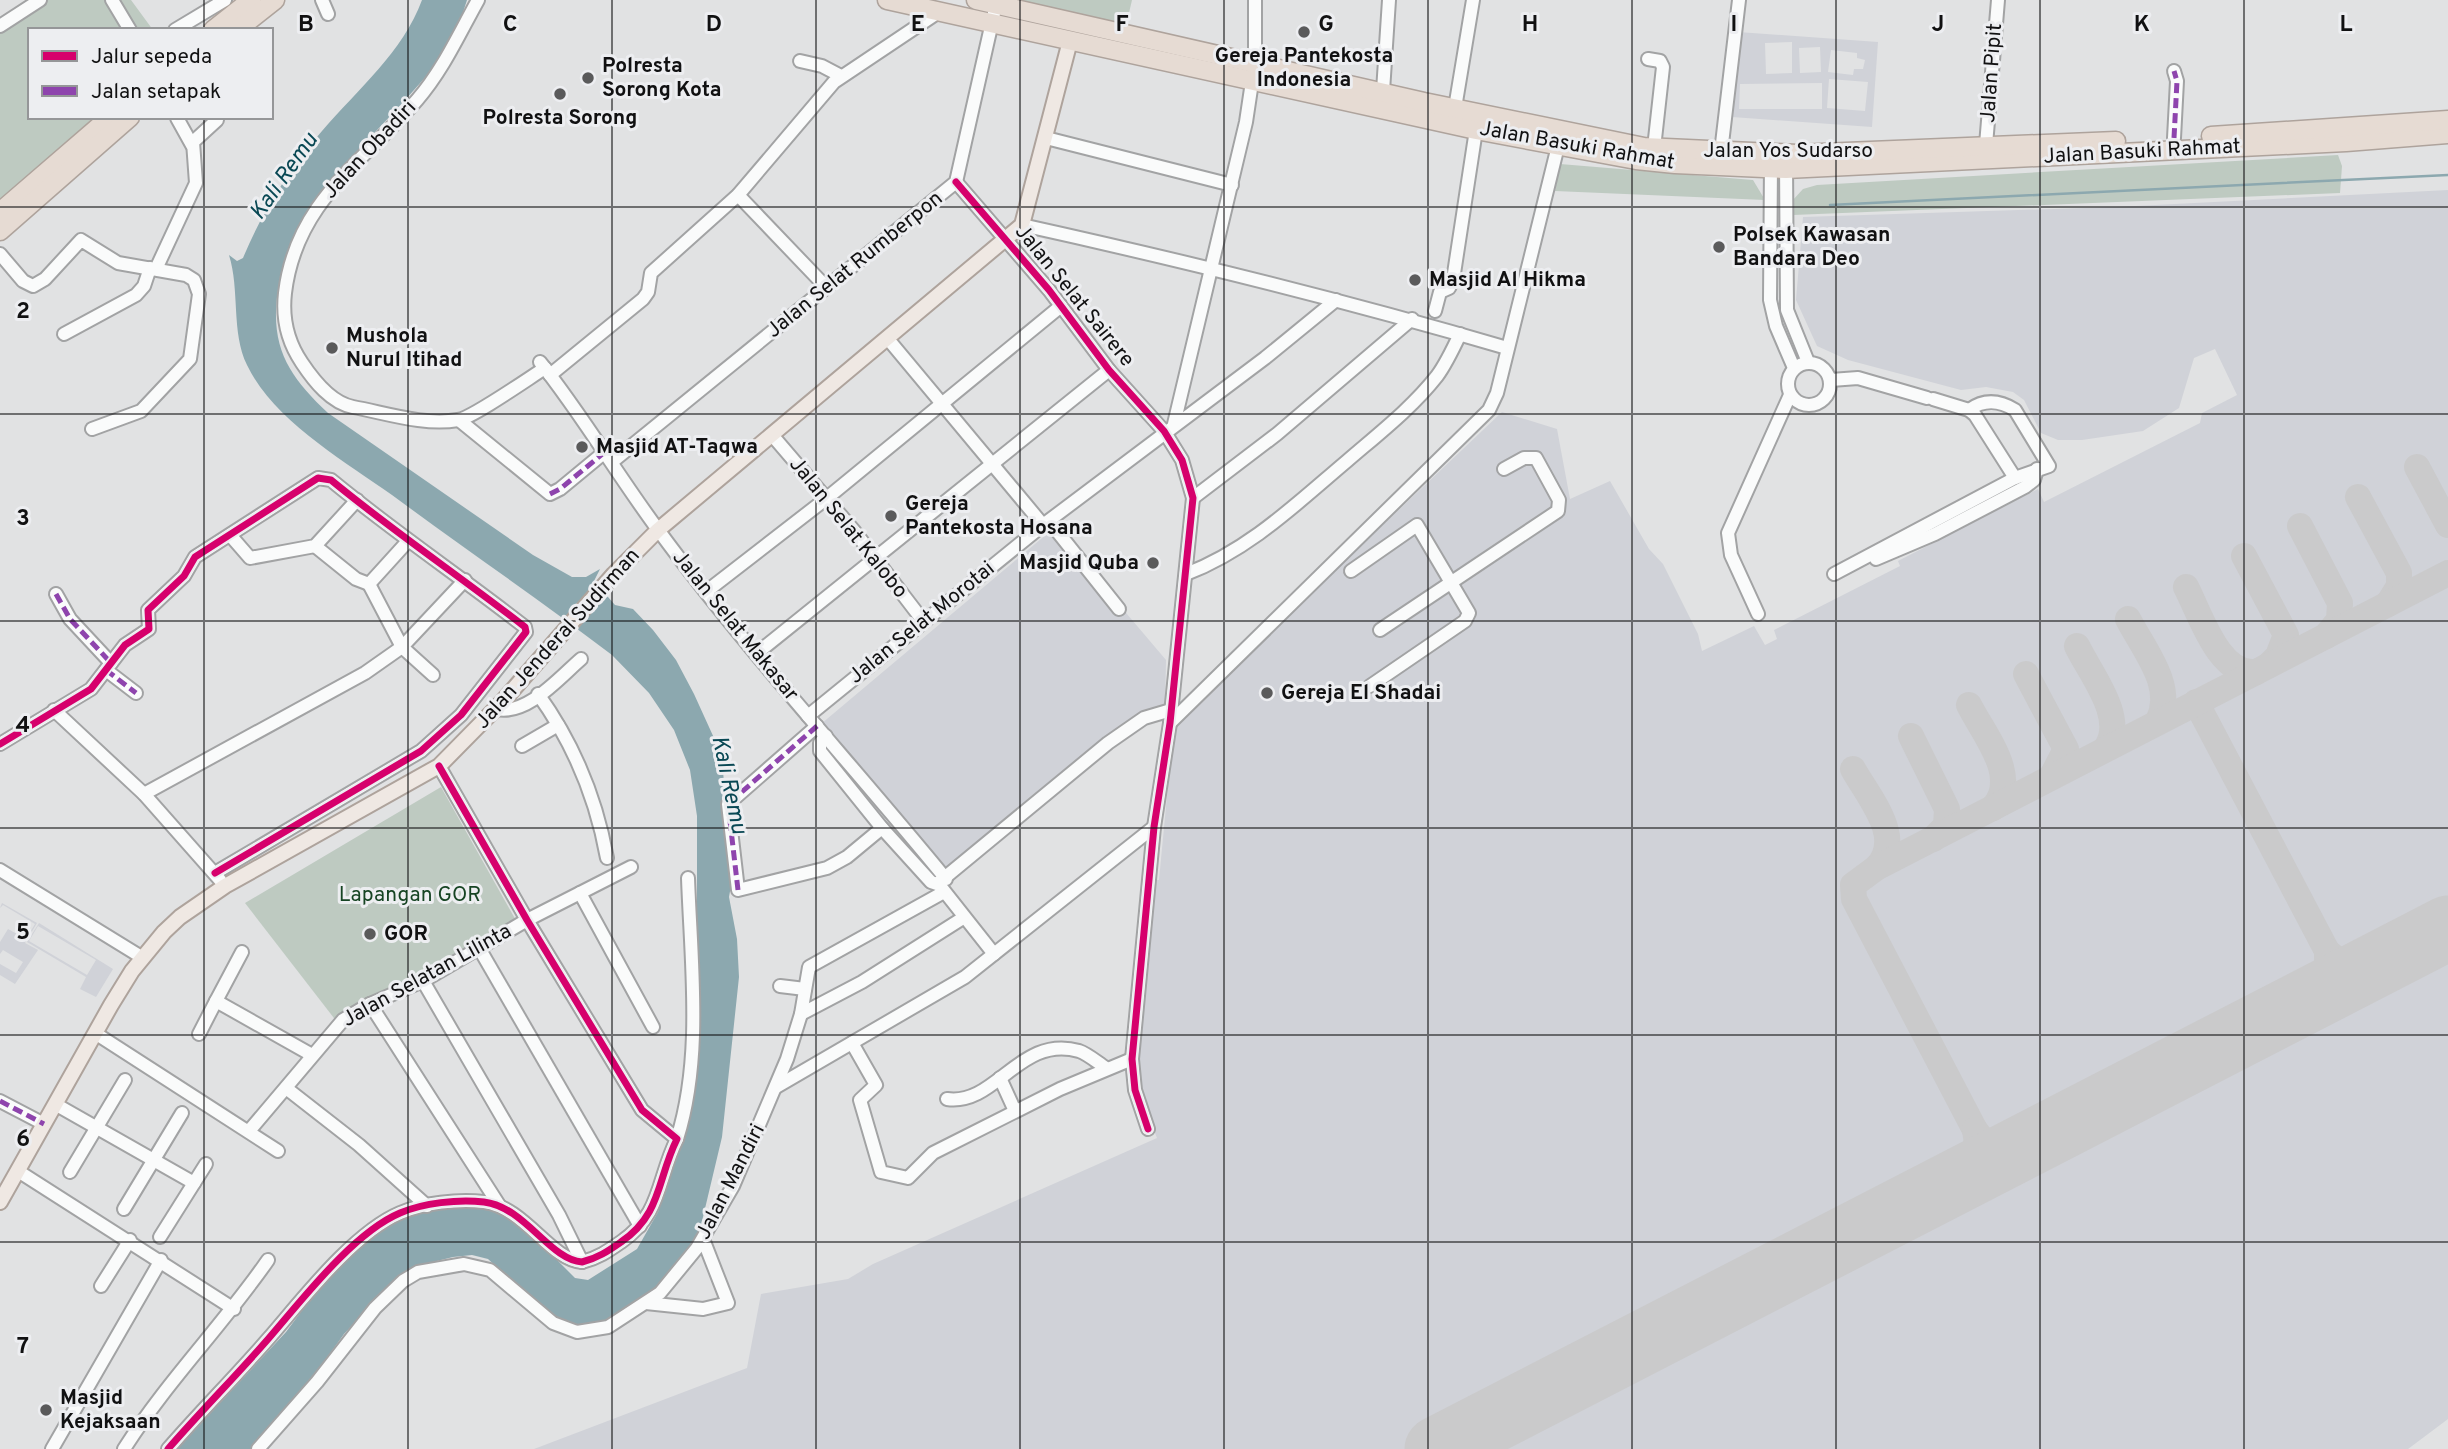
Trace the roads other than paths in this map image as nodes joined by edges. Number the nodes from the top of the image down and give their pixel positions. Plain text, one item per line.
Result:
1 (40, 0) edge
2 (112, 0) edge
3 (225, 0) edge
4 (251, 0) edge
5 (275, 0) edge
6 (323, 0) edge
7 (478, 0) edge
8 (887, 0) edge
9 (976, 0) edge
10 (1255, 0) edge
11 (1389, 0) edge
12 (1473, 0) edge
13 (1739, 0) edge
14 (1998, 0) edge
15 (995, 9) edge
16 (940, 11) junction
17 (328, 14) dead end
18 (0, 26) edge
19 (129, 28) edge
20 (178, 28) edge
21 (216, 28) edge
22 (240, 28) edge
23 (1070, 41) junction
24 (1648, 58) dead end
25 (800, 61) dead end
26 (1255, 62) junction
27 (2174, 71) dead end
28 (841, 76) junction
29 (1254, 81) junction
30 (1382, 91) junction
31 (1455, 108) junction
32 (108, 119) edge
33 (128, 119) edge
34 (178, 119) edge
35 (217, 120) dead end
36 (2448, 120) edge
37 (1476, 130) junction
38 (1527, 131) junction
39 (2448, 134) edge
40 (2346, 135) junction
41 (1046, 138) junction
42 (2174, 138) junction
43 (192, 145) junction
44 (1986, 145) junction
45 (1558, 146) junction
46 (2134, 146) junction
47 (1654, 148) junction
48 (1721, 152) junction
49 (1778, 161) junction
50 (956, 182) junction
51 (1232, 185) junction
52 (738, 195) junction
53 (0, 212) edge
54 (1021, 225) junction
55 (0, 231) edge
56 (1007, 240) junction
57 (0, 254) edge
58 (1212, 267) junction
59 (153, 269) junction
60 (827, 288) junction
61 (1336, 300) junction
62 (1061, 306) junction
63 (1434, 311) dead end
64 (1412, 319) junction
65 (64, 334) dead end
66 (1460, 334) junction
67 (888, 339) junction
68 (1507, 348) junction
69 (1808, 362) junction
70 (545, 368) junction
71 (1794, 368) junction
72 (1110, 370) junction
73 (1831, 380) junction
74 (1790, 395) junction
75 (943, 402) junction
76 (1969, 410) junction
77 (460, 420) junction
78 (1169, 428) junction
79 (92, 429) dead end
80 (772, 435) junction
81 (610, 456) junction
82 (994, 465) junction
83 (1504, 469) dead end
84 (2038, 469) junction
85 (2015, 478) junction
86 (827, 498) junction
87 (1193, 499) junction
88 (356, 500) junction
89 (1986, 500) junction
90 (1046, 523) junction
91 (658, 530) junction
92 (230, 535) junction
93 (408, 541) junction
94 (315, 546) junction
95 (875, 558) junction
96 (1351, 571) dead end
97 (1186, 574) junction
98 (1835, 574) dead end
99 (465, 580) junction
100 (1451, 583) junction
101 (369, 584) junction
102 (707, 591) junction
103 (56, 594) dead end
104 (1119, 608) dead end
105 (1758, 614) dead end
106 (924, 622) junction
107 (1380, 630) dead end
108 (402, 647) junction
109 (756, 654) junction
110 (581, 659) dead end
111 (108, 667) junction
112 (433, 675) dead end
113 (1370, 686) dead end
114 (136, 694) dead end
115 (538, 694) junction
116 (496, 709) junction
117 (54, 710) junction
118 (461, 715) junction
119 (808, 716) junction
120 (1170, 716) junction
121 (558, 725) junction
122 (477, 729) junction
123 (821, 731) junction
124 (0, 744) edge
125 (522, 746) dead end
126 (439, 766) junction
127 (144, 794) junction
128 (1154, 827) junction
129 (882, 828) junction
130 (607, 858) dead end
131 (631, 867) dead end
132 (0, 870) edge
133 (215, 873) junction
134 (688, 878) dead end
135 (943, 885) junction
136 (225, 886) junction
137 (580, 893) junction
138 (963, 918) junction
139 (527, 920) junction
140 (479, 948) junction
141 (243, 952) dead end
142 (993, 954) junction
143 (143, 958) junction
144 (423, 981) junction
145 (779, 986) dead end
146 (804, 989) junction
147 (216, 1001) junction
148 (370, 1004) junction
149 (801, 1014) junction
150 (653, 1027) dead end
151 (95, 1033) junction
152 (199, 1034) dead end
153 (852, 1043) junction
154 (312, 1055) junction
155 (1132, 1059) junction
156 (1106, 1068) junction
157 (1000, 1078) junction
158 (125, 1080) dead end
159 (776, 1087) junction
160 (286, 1088) junction
161 (947, 1099) dead end
162 (0, 1101) edge
163 (55, 1104) junction
164 (1015, 1111) junction
165 (182, 1112) dead end
166 (44, 1124) junction
167 (96, 1127) junction
168 (1148, 1129) dead end
169 (249, 1131) junction
170 (677, 1139) junction
171 (278, 1150) dead end
172 (154, 1158) junction
173 (206, 1164) dead end
174 (18, 1171) junction
175 (70, 1172) dead end
176 (194, 1183) junction
177 (0, 1202) edge
178 (499, 1205) junction
179 (427, 1206) junction
180 (124, 1209) dead end
181 (640, 1226) junction
182 (160, 1237) dead end
183 (703, 1239) junction
184 (130, 1240) junction
185 (268, 1259) dead end
186 (161, 1260) junction
187 (582, 1262) junction
188 (101, 1286) dead end
189 (646, 1303) junction
190 (234, 1310) junction
191 (52, 1449) edge
192 (124, 1449) edge
193 (168, 1449) edge
194 (258, 1449) edge

1 - 18 street
2 - 19 street
3 - 20 street
4 - 21 highway
5 - 22 highway
6 - 17 street
7 - 77 street, Jalan Obadiri
8 - 16 highway, Jalan Basuki Rahmat
9 - 15 highway, Jalan Yos Sudarso
10 - 26 street
11 - 30 street
12 - 31 street
13 - 48 street
14 - 44 street, Jalan Pipit
15 - 16 highway, Jalan Basuki Rahmat
15 - 23 highway, Jalan Basuki Rahmat
15 - 26 highway, Jalan Yos Sudarso
15 - 50 street, Jalan Selat Rumberpon
16 - 28 street
23 - 29 highway, Jalan Basuki Rahmat
23 - 41 main road, Jalan Jenderal Sudirman
24 - 47 street
25 - 28 street
26 - 29 street
26 - 30 highway, Jalan Yos Sudarso
27 - 42 street
28 - 52 street
29 - 37 highway, Jalan Basuki Rahmat
29 - 51 street
30 - 31 highway, Jalan Yos Sudarso
31 - 38 highway, Jalan Yos Sudarso
32 - 53 highway
33 - 55 highway
34 - 43 street
35 - 43 street
36 - 40 highway, Jalan Yos Sudarso
37 - 38 highway, Jalan Basuki Rahmat
37 - 63 street
38 - 45 highway, Jalan Basuki Rahmat
38 - 47 highway, Jalan Yos Sudarso
39 - 40 highway, Jalan Basuki Rahmat
40 - 42 highway, Jalan Yos Sudarso
40 - 46 highway, Jalan Basuki Rahmat
41 - 51 street
41 - 54 main road, Jalan Jenderal Sudirman
42 - 46 highway, Jalan Yos Sudarso
43 - 59 street
44 - 46 highway, Jalan Yos Sudarso
44 - 49 highway, Jalan Yos Sudarso
45 - 49 highway, Jalan Basuki Rahmat
45 - 68 street
46 - 49 highway, Jalan Basuki Rahmat
47 - 48 highway, Jalan Yos Sudarso
48 - 49 highway, Jalan Yos Sudarso
49 - 69 street
49 - 71 street
50 - 56 street, Jalan Selat Sairere
50 - 60 street, Jalan Selat Rumberpon
51 - 58 street
52 - 60 street
52 - 70 street
54 - 56 main road, Jalan Jenderal Sudirman
54 - 58 street
56 - 62 street, Jalan Selat Sairere
56 - 67 main road, Jalan Jenderal Sudirman
57 - 59 street
58 - 61 street
58 - 78 street
59 - 65 street
59 - 79 street
60 - 81 street, Jalan Selat Rumberpon
61 - 64 street
61 - 78 street, Jalan Selat Morotai
62 - 72 street, Jalan Selat Sairere
62 - 75 street
64 - 66 street
64 - 87 street
66 - 68 street
66 - 97 street
67 - 75 street
67 - 80 main road, Jalan Jenderal Sudirman
68 - 120 street
69 - 71 street
69 - 73 street
70 - 77 street
70 - 81 street, Jalan Selat Makasar
71 - 74 street
72 - 78 street, Jalan Selat Sairere
72 - 82 street
73 - 74 street
73 - 76 street
74 - 105 street
75 - 82 street
75 - 86 street
76 - 84 street
76 - 85 street
77 - 81 street, Jalan Selat Rumberpon
78 - 87 street, Jalan Selat Sairere
78 - 90 street, Jalan Selat Morotai
80 - 86 street, Jalan Selat Kalobo
80 - 91 main road, Jalan Jenderal Sudirman
81 - 91 street, Jalan Selat Makasar
82 - 90 street
82 - 95 street
83 - 100 street
84 - 85 street
84 - 89 street
85 - 89 street
86 - 95 street, Jalan Selat Kalobo
86 - 102 street
87 - 97 street
88 - 92 street
88 - 93 street
88 - 94 street
89 - 98 street
90 - 104 street
90 - 106 street, Jalan Selat Morotai
91 - 102 street, Jalan Selat Makasar
91 - 116 main road, Jalan Jenderal Sudirman
92 - 94 street
92 - 111 street
93 - 99 street
93 - 101 street
94 - 101 street
95 - 106 street, Jalan Selat Kalobo
95 - 109 street
96 - 100 street
97 - 120 street
99 - 108 street
99 - 118 street
100 - 107 street
100 - 113 street
101 - 108 street
102 - 109 street, Jalan Selat Makasar
103 - 111 street
106 - 119 street, Jalan Selat Morotai
108 - 112 street
108 - 127 street
109 - 119 street, Jalan Selat Makasar
110 - 115 street
111 - 114 street
111 - 117 street
115 - 116 street
115 - 121 street
116 - 122 main road, Jalan Jenderal Sudirman
117 - 124 street
117 - 127 street
118 - 122 street
118 - 133 street
119 - 123 street, Jalan Selat Makasar
120 - 128 street
120 - 135 street
121 - 125 street
121 - 130 street
122 - 126 main road, Jalan Jenderal Sudirman
123 - 129 street
123 - 129 street
123 - 135 street, Jalan Selat Makasar
126 - 136 main road, Jalan Jenderal Sudirman
126 - 139 street
127 - 133 street
128 - 142 street
128 - 155 street
129 - 135 street
131 - 137 street, Jalan Selatan Lilinta
132 - 143 street
133 - 136 street
134 - 170 street
135 - 138 street
135 - 146 street
136 - 143 main road, Jalan Jenderal Sudirman
137 - 139 street, Jalan Selatan Lilinta
137 - 150 street
138 - 142 street
138 - 149 street
139 - 140 street, Jalan Selatan Lilinta
139 - 170 street
140 - 144 street, Jalan Selatan Lilinta
140 - 181 street
141 - 147 street
142 - 153 street
143 - 151 main road, Jalan Jenderal Sudirman
144 - 148 street, Jalan Selatan Lilinta
144 - 187 street
145 - 146 street
146 - 149 street, Jalan Mandiri
147 - 152 street
147 - 154 street
148 - 154 street, Jalan Selatan Lilinta
148 - 178 street
149 - 159 street, Jalan Mandiri
151 - 163 main road, Jalan Jenderal Sudirman
151 - 169 street
153 - 159 street
153 - 164 street
154 - 160 street, Jalan Selatan Lilinta
155 - 156 street
155 - 168 street
156 - 157 street
156 - 164 street
157 - 161 street
157 - 164 street
158 - 167 street
159 - 183 street, Jalan Mandiri
160 - 169 street, Jalan Selatan Lilinta
160 - 179 street
162 - 166 street
163 - 166 main road, Jalan Jenderal Sudirman
163 - 167 street
165 - 172 street
166 - 174 main road, Jalan Jenderal Sudirman
167 - 172 street
167 - 175 street
169 - 171 street
170 - 181 street
172 - 176 street
172 - 180 street
173 - 176 street
174 - 177 main road, Jalan Jenderal Sudirman
174 - 184 street
176 - 182 street
178 - 179 street
178 - 187 street
179 - 193 street
181 - 187 street
183 - 189 street, Jalan Mandiri
183 - 189 street
184 - 186 street
184 - 188 street
185 - 190 street
186 - 190 street
186 - 191 street
189 - 194 street, Jalan Mandiri
190 - 192 street

